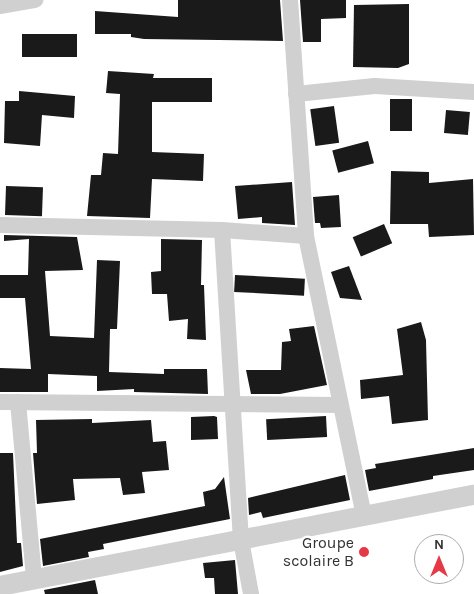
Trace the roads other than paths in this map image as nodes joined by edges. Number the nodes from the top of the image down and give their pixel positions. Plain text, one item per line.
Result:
1 (35, 0) edge
2 (290, 0) edge
3 (0, 6) edge
4 (474, 92) edge
5 (296, 94) junction
6 (0, 225) edge
7 (222, 230) junction
8 (306, 236) junction
9 (0, 402) edge
10 (18, 402) junction
11 (231, 404) junction
12 (340, 404) junction
13 (474, 495) edge
14 (364, 516) junction
15 (241, 540) junction
16 (34, 579) junction
17 (0, 586) edge
18 (251, 594) edge

1 - 3 street
2 - 5 street
4 - 5 street
5 - 8 street
6 - 7 street
7 - 8 street
7 - 11 street
8 - 12 street
9 - 10 street
10 - 11 street
10 - 16 street
11 - 12 street
11 - 15 street
12 - 14 street
13 - 14 street
14 - 15 street
15 - 16 street
15 - 18 street
16 - 17 street

